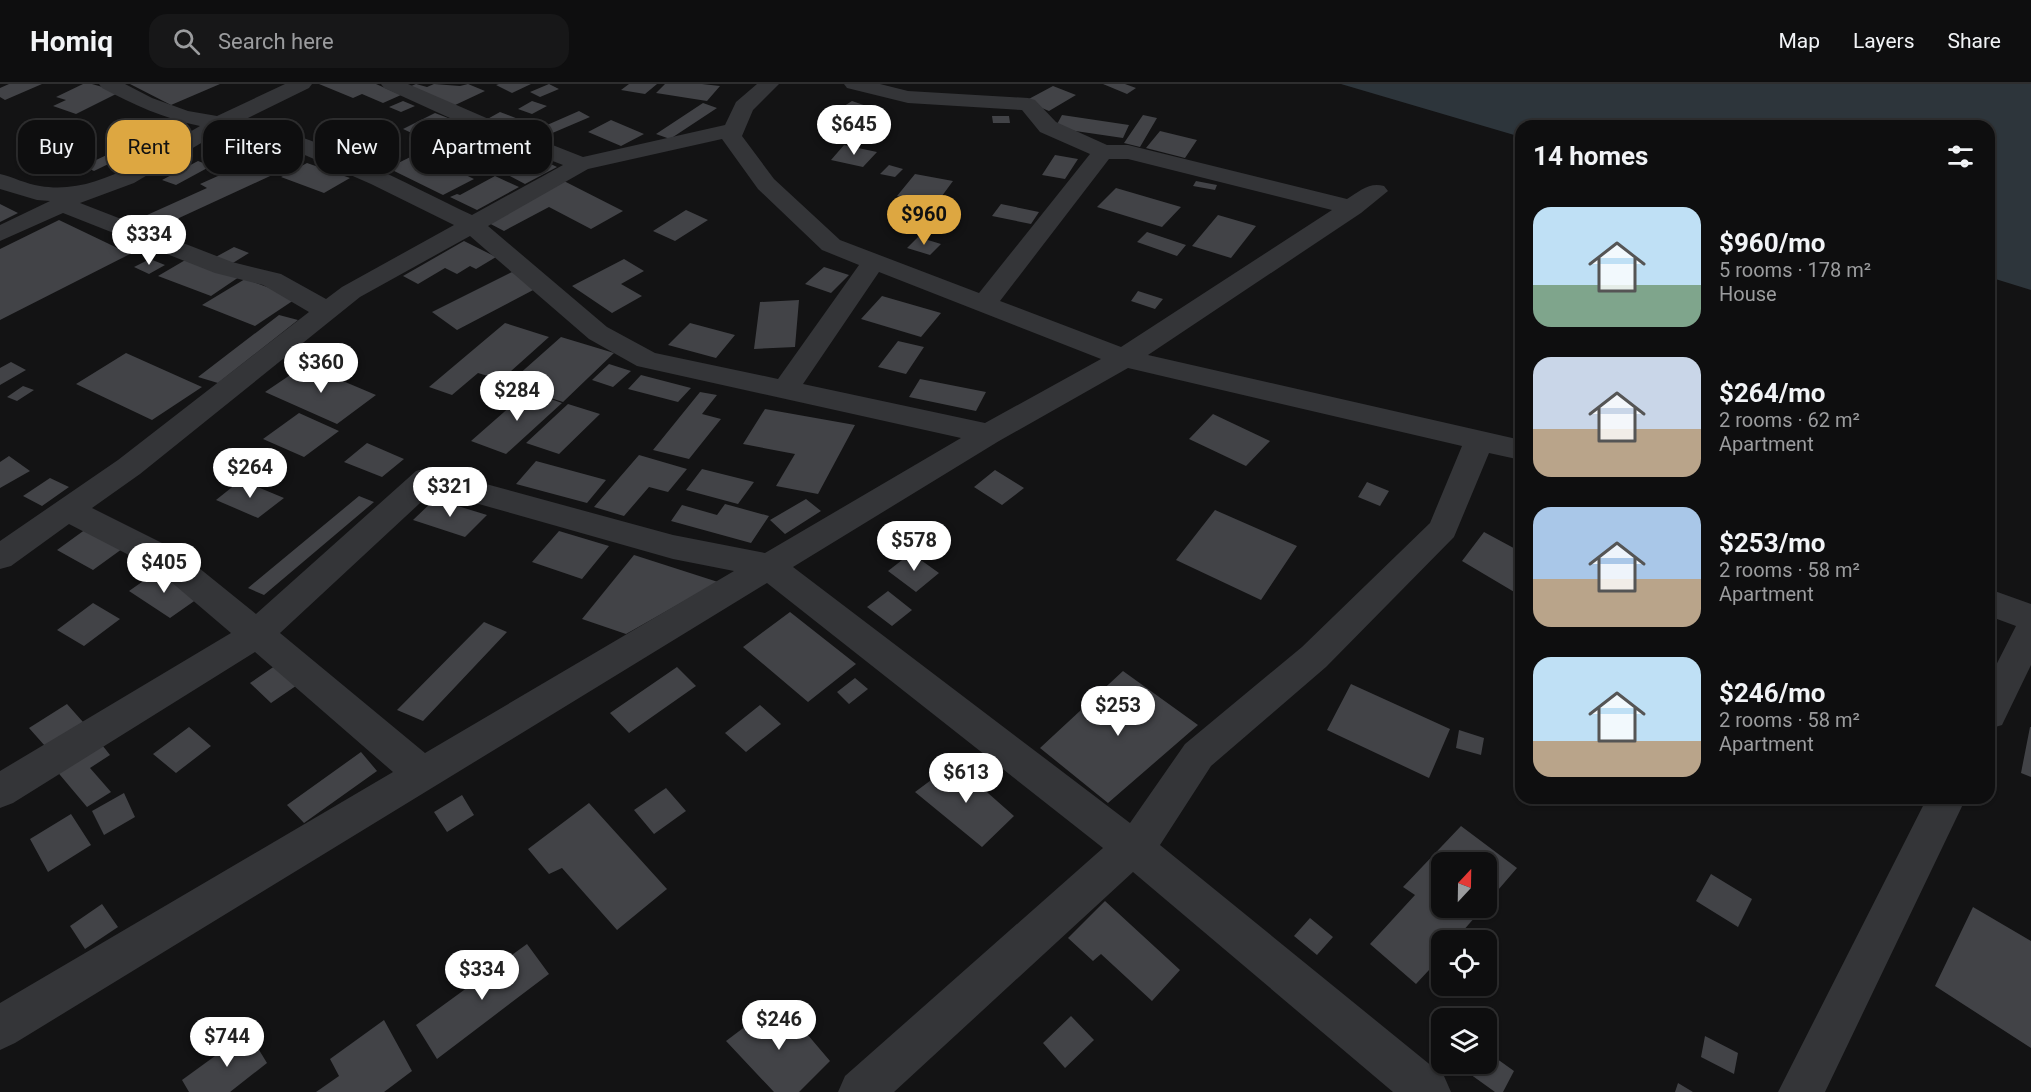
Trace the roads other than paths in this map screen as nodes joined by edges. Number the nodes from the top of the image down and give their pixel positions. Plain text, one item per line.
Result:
1 (109, 84) edge
2 (302, 84) edge
3 (392, 84) edge
4 (769, 84) edge
5 (854, 84) edge
6 (226, 120) edge
7 (203, 121) edge
8 (734, 130) junction
9 (203, 133) edge
10 (303, 146) edge
11 (1103, 152) junction
12 (581, 164) junction
13 (0, 181) edge
14 (69, 200) junction
15 (471, 224) junction
16 (0, 234) edge
17 (874, 261) junction
18 (984, 304) junction
19 (327, 311) junction
20 (1124, 358) junction
21 (784, 391) junction
22 (989, 434) junction
23 (1479, 440) junction
24 (1515, 449) edge
25 (68, 510) junction
26 (0, 557) edge
27 (768, 566) junction
28 (1995, 604) edge
29 (2031, 618) edge
30 (2031, 630) edge
31 (257, 634) junction
32 (1995, 702) edge
33 (422, 774) junction
34 (0, 790) edge
35 (1944, 804) edge
36 (1132, 847) junction
37 (0, 1028) edge
38 (861, 1092) edge
39 (1428, 1092) edge
40 (1801, 1092) edge

1 - 7 street
2 - 6 street
3 - 12 street
4 - 8 street
5 - 11 street
8 - 12 street
8 - 17 street
9 - 14 street
10 - 15 street
11 - 18 street
11 - 20 street
12 - 15 street
13 - 14 street
14 - 16 street
14 - 19 street
15 - 19 street
15 - 21 street
17 - 18 street
17 - 21 street
18 - 20 street
19 - 25 street
20 - 22 street
20 - 23 street
21 - 22 street
22 - 27 street
23 - 24 street
23 - 36 street
25 - 26 street
25 - 31 street
27 - 31 street
27 - 33 street
27 - 36 street
28 - 29 street
30 - 32 street
31 - 33 street
31 - 34 street
33 - 37 street
35 - 40 street
36 - 38 street
36 - 39 street

